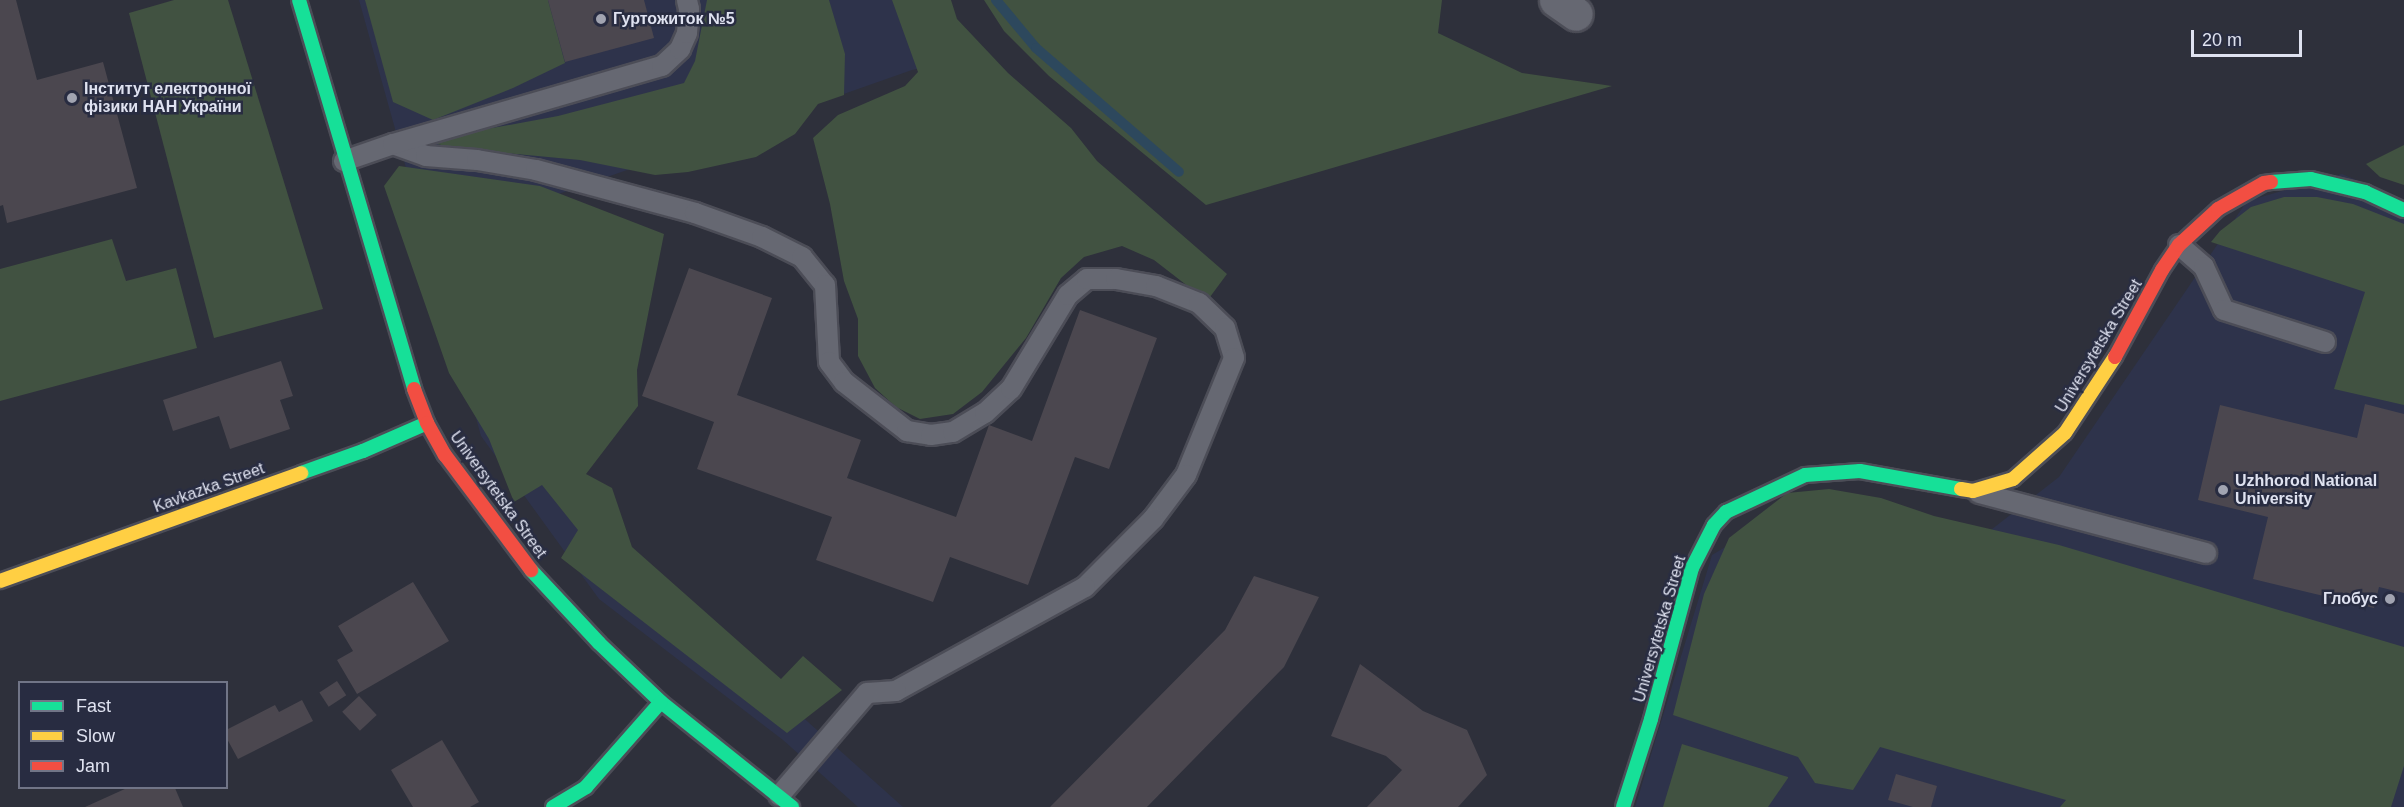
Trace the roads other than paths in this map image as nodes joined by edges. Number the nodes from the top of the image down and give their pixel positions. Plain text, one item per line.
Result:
1 (299, 0) edge
2 (687, 0) edge
3 (393, 144) junction
4 (344, 161) junction
5 (2404, 210) edge
6 (2179, 245) junction
7 (2325, 342) dead end
8 (427, 423) junction
9 (1973, 491) junction
10 (2206, 553) dead end
11 (0, 582) edge
12 (661, 702) junction
13 (785, 801) edge
14 (553, 807) edge
15 (1623, 807) edge

1 - 4 street, Universytetska Street
2 - 3 lane
3 - 4 lane
3 - 13 lane
4 - 8 street, Universytetska Street
5 - 6 street, Universytetska Street
6 - 7 lane
6 - 9 street, Universytetska Street
8 - 11 street, Kavkazka Street
8 - 12 street, Universytetska Street
9 - 10 lane
9 - 15 street, Universytetska Street
12 - 13 street, Universytetska Street
12 - 14 street

